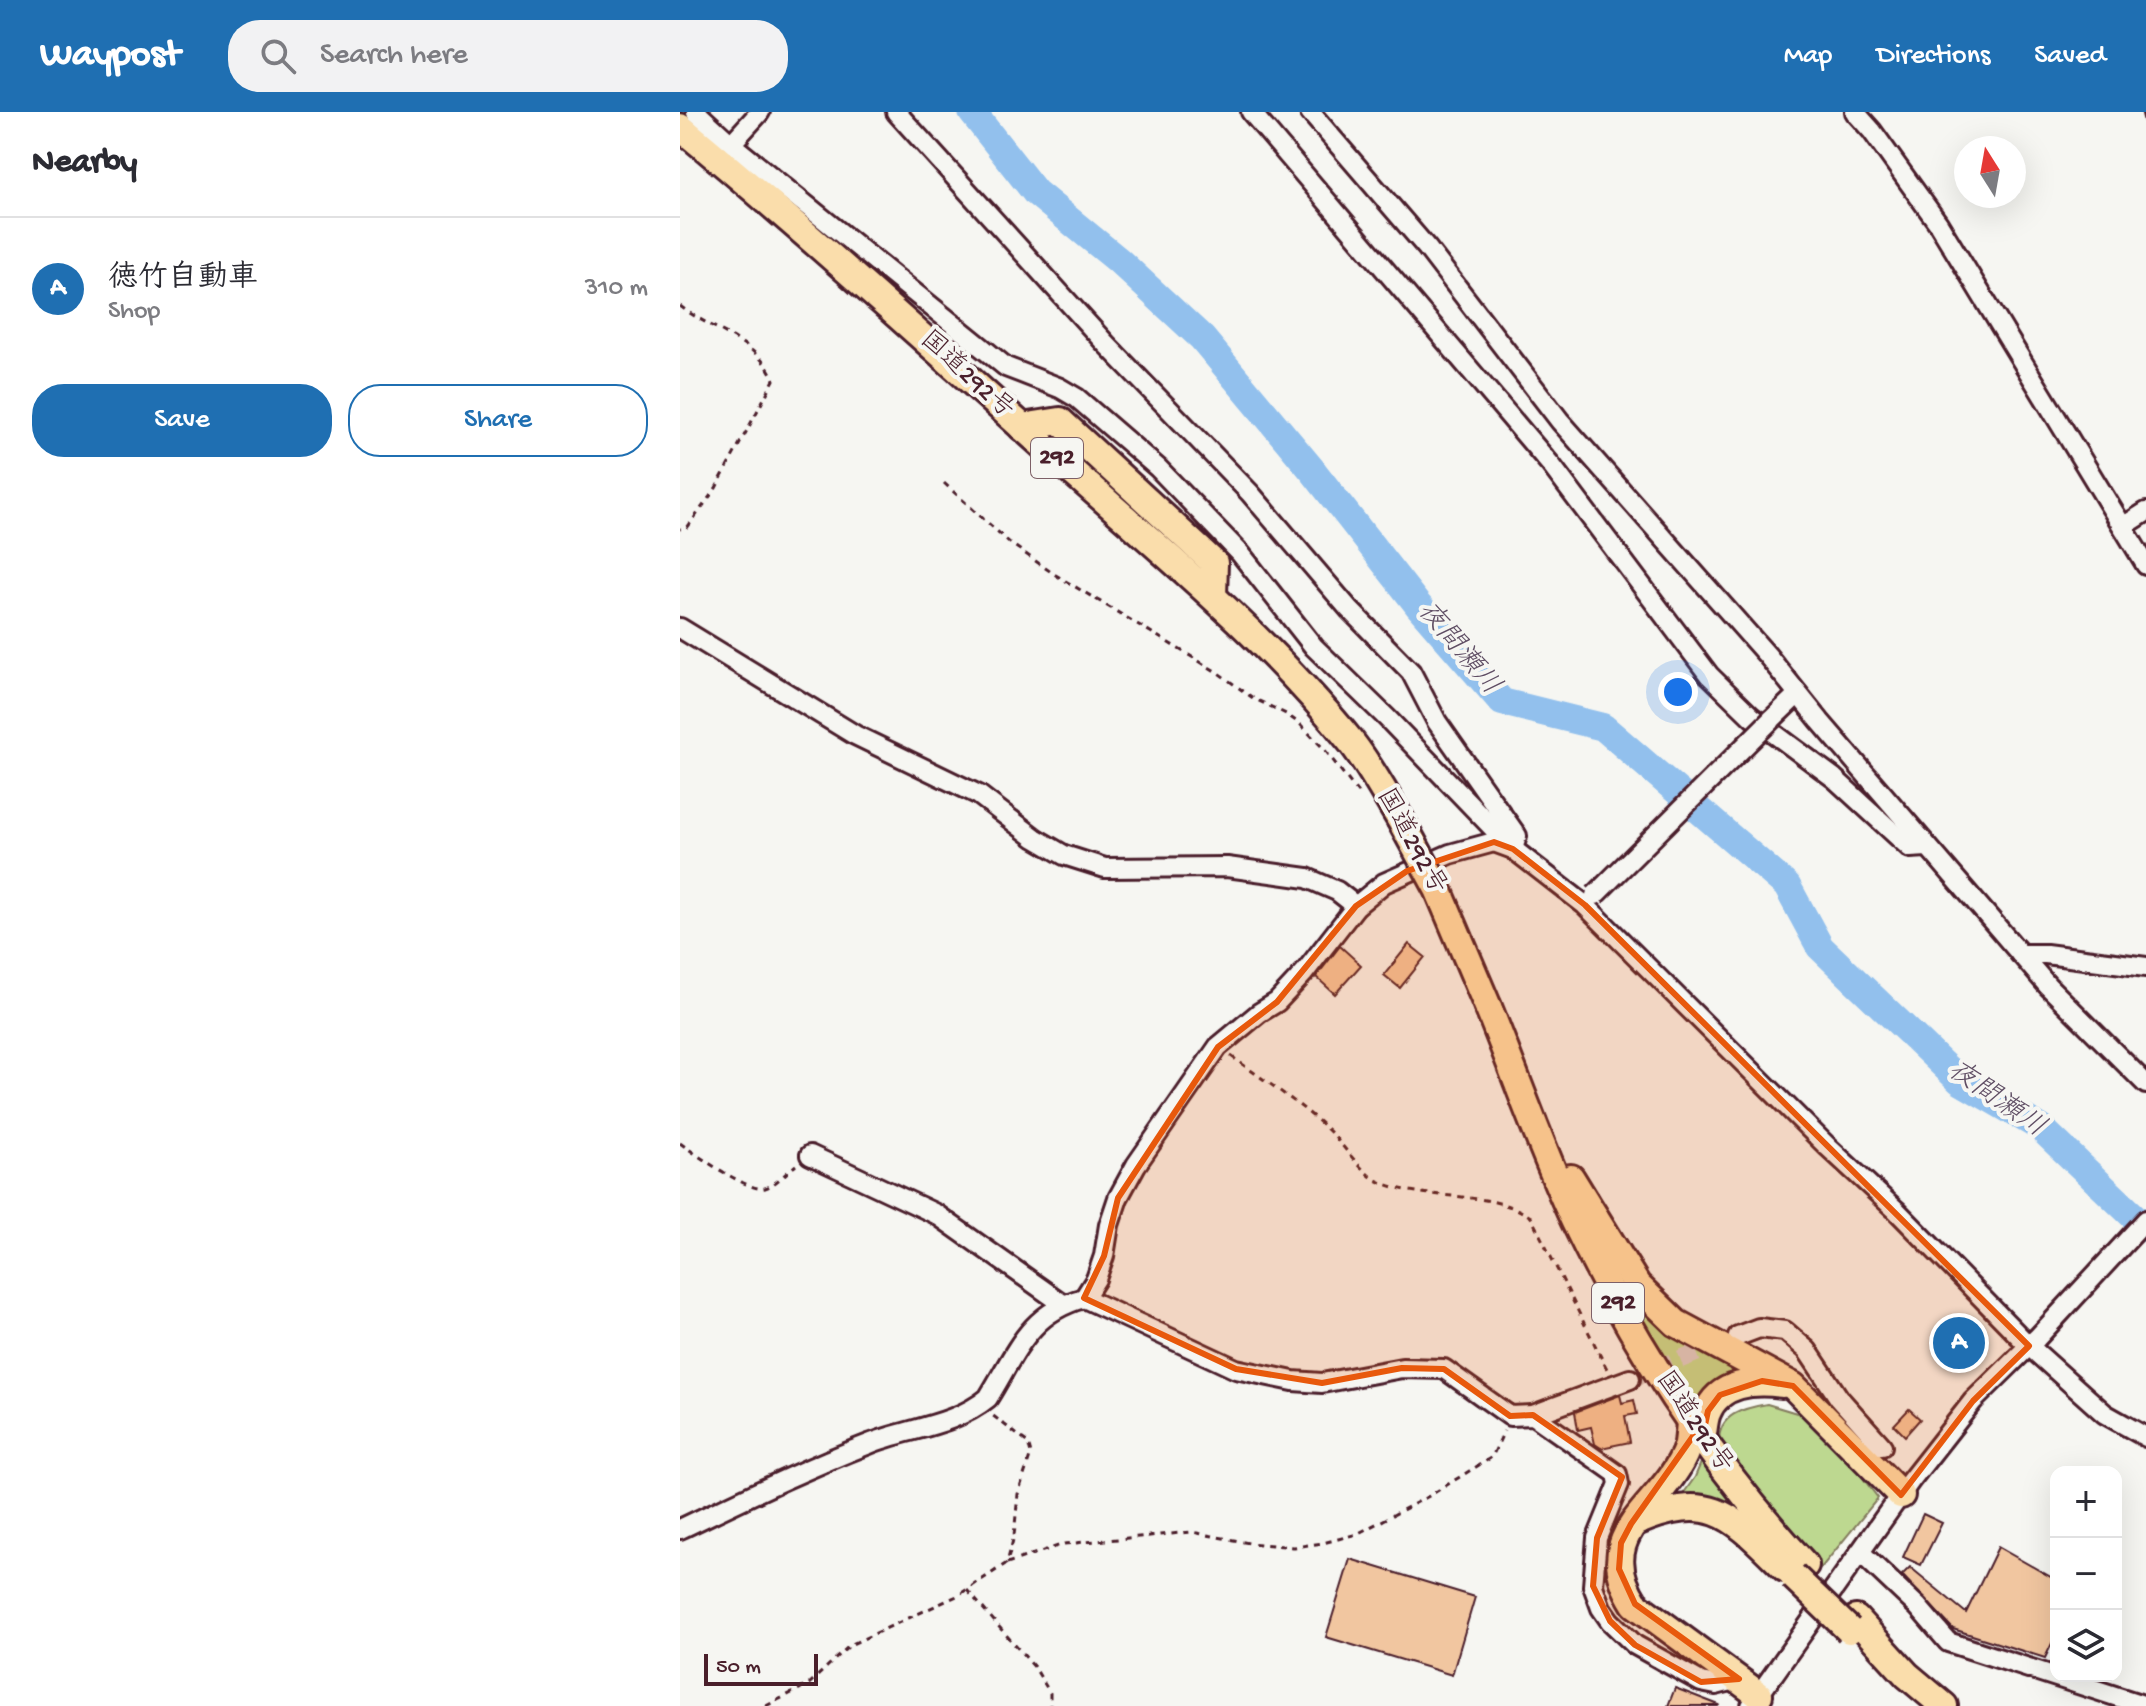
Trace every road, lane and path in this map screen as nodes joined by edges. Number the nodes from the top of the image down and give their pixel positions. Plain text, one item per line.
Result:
1 (696, 112) edge
2 (760, 112) edge
3 (896, 112) edge
4 (1251, 112) edge
5 (1310, 112) edge
6 (1855, 112) edge
7 (680, 127) edge
8 (731, 144) junction
9 (680, 306) edge
10 (944, 483) dead end
11 (2146, 512) edge
12 (2124, 526) junction
13 (680, 529) edge
14 (2146, 565) edge
15 (680, 628) edge
16 (1798, 694) junction
17 (1362, 797) dead end
18 (1927, 847) junction
19 (1513, 849) junction
20 (1590, 900) junction
21 (1356, 906) junction
22 (2020, 954) junction
23 (2146, 967) edge
24 (1218, 1047) junction
25 (2146, 1084) edge
26 (1531, 1113) junction
27 (680, 1143) edge
28 (810, 1155) joint
29 (2146, 1220) edge
30 (1084, 1298) junction
31 (1063, 1304) junction
32 (1738, 1336) tunnel mouth
33 (2033, 1342) junction
34 (1622, 1382) joint
35 (1793, 1386) junction
36 (979, 1406) junction
37 (1533, 1415) junction
38 (1510, 1416) junction
39 (1696, 1431) junction
40 (2146, 1437) edge
41 (1882, 1446) dead end
42 (1901, 1495) junction
43 (1631, 1524) junction
44 (680, 1529) edge
45 (1860, 1552) junction
46 (1007, 1563) junction
47 (1799, 1571) junction
48 (967, 1590) junction
49 (1756, 1696) edge
50 (766, 1706) edge
51 (1050, 1706) edge
52 (1944, 1706) edge
53 (2146, 1706) edge

1 - 8 street
2 - 8 street
3 - 19 street
4 - 18 street
5 - 16 street
6 - 12 street
7 - 26 highway, 国道292号 / 292, bridge
8 - 19 street
9 - 13 path
10 - 17 path
11 - 12 street
12 - 14 street
15 - 21 street
16 - 18 street
16 - 20 street, bridge
18 - 22 street
19 - 20 street
19 - 21 street
20 - 33 street
21 - 24 street
22 - 23 street
22 - 25 street
24 - 30 street
24 - 34 path
26 - 35 highway
26 - 39 highway, 国道292号 / 292
27 - 28 path
28 - 31 street
29 - 33 street
30 - 31 street
30 - 38 street
31 - 36 street
32 - 41 street
33 - 40 street
33 - 42 street
34 - 37 street
35 - 39 highway
35 - 42 highway
36 - 44 street
36 - 46 path
37 - 38 street
37 - 49 street
38 - 46 path
39 - 43 highway
39 - 47 highway, 国道292号 / 292
42 - 45 street
43 - 47 highway
43 - 49 highway
45 - 49 street
45 - 53 street
46 - 48 path
47 - 52 highway, bridge
48 - 50 path
48 - 51 path

